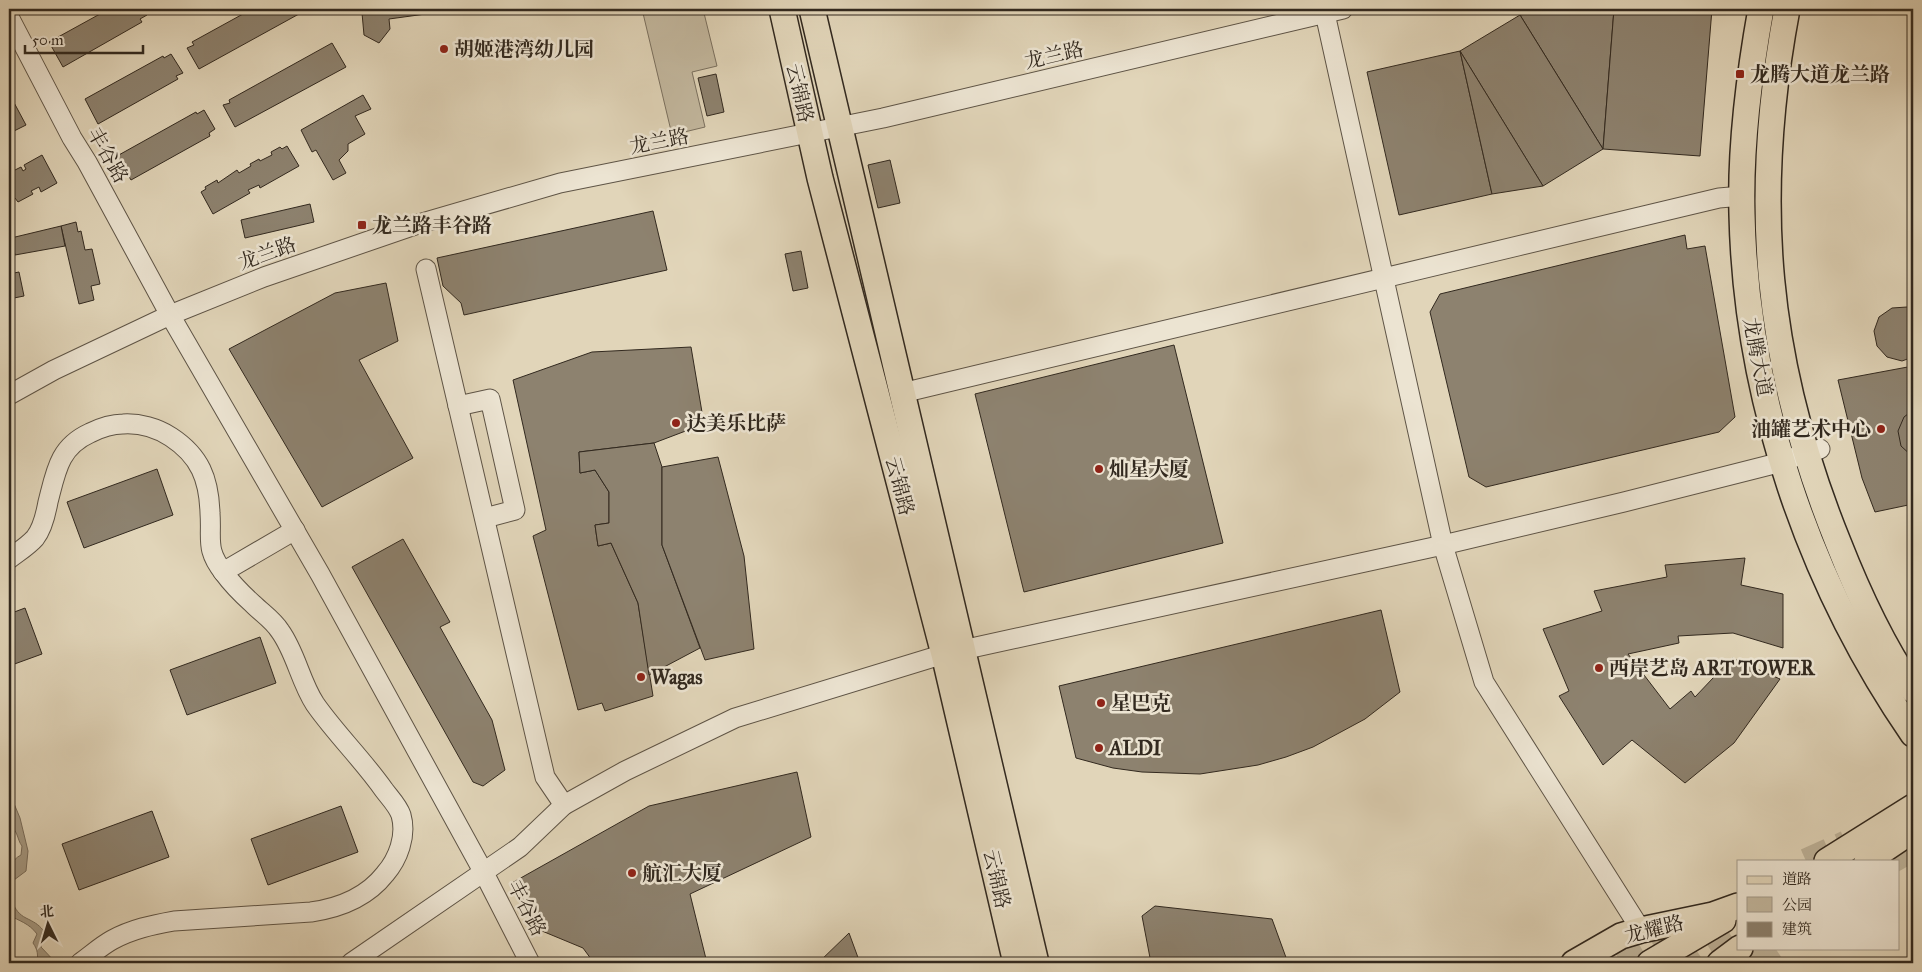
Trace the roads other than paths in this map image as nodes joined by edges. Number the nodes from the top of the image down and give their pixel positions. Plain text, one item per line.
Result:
1 (782, 9) edge
2 (812, 9) edge
3 (1762, 9) edge
4 (1786, 9) edge
5 (1331, 10) edge
6 (9, 17) edge
7 (839, 127) junction
8 (810, 134) junction
9 (1742, 196) junction
10 (426, 269) dead end
11 (1385, 278) junction
12 (170, 315) junction
13 (902, 393) junction
14 (9, 395) edge
15 (458, 406) junction
16 (1813, 451) junction
17 (1783, 460) junction
18 (485, 518) junction
19 (295, 530) junction
20 (1443, 545) junction
21 (9, 559) edge
22 (223, 572) junction
23 (953, 652) junction
24 (1913, 690) edge
25 (1913, 734) edge
26 (564, 806) junction
27 (1913, 807) edge
28 (1913, 830) edge
29 (1829, 860) tunnel mouth
30 (1868, 860) tunnel mouth
31 (484, 873) junction
32 (1737, 906) edge
33 (1737, 913) edge
34 (1641, 930) junction
35 (1737, 950) edge
36 (1746, 950) edge
37 (80, 963) edge
38 (351, 963) edge
39 (530, 963) edge
40 (1016, 963) edge
41 (1036, 963) edge
42 (1574, 963) edge
43 (1650, 963) edge
44 (1720, 963) edge
45 (1737, 963) edge

1 - 8 main road, 云锦路
2 - 7 main road, 云锦路
3 - 9 main road, 龙腾大道
4 - 16 main road, 龙腾大道
5 - 7 street, 龙兰路
5 - 11 street
6 - 12 street, 丰谷路
7 - 8 street, 龙兰路
7 - 13 main road, 云锦路
8 - 12 street, 龙兰路
8 - 23 main road, 云锦路
9 - 11 street
9 - 17 main road, 龙腾大道
10 - 15 street
11 - 13 street
11 - 20 street
12 - 14 street, 龙兰路
12 - 19 street, 丰谷路
13 - 23 main road, 云锦路
15 - 18 street
15 - 18 street
16 - 17 street
16 - 24 main road, 龙腾大道
17 - 20 street
17 - 25 main road, 龙腾大道
18 - 26 street
19 - 22 street
19 - 31 street, 丰谷路
20 - 23 street
20 - 34 street
21 - 22 street
22 - 37 street
23 - 26 street
23 - 40 main road, 云锦路
23 - 41 main road, 云锦路
26 - 31 street
27 - 29 main road
28 - 30 main road
31 - 38 street
31 - 39 street, 丰谷路
32 - 34 main road, 龙耀路
33 - 43 main road, 龙耀路
34 - 42 main road, 龙耀路
35 - 44 main road
36 - 45 main road

